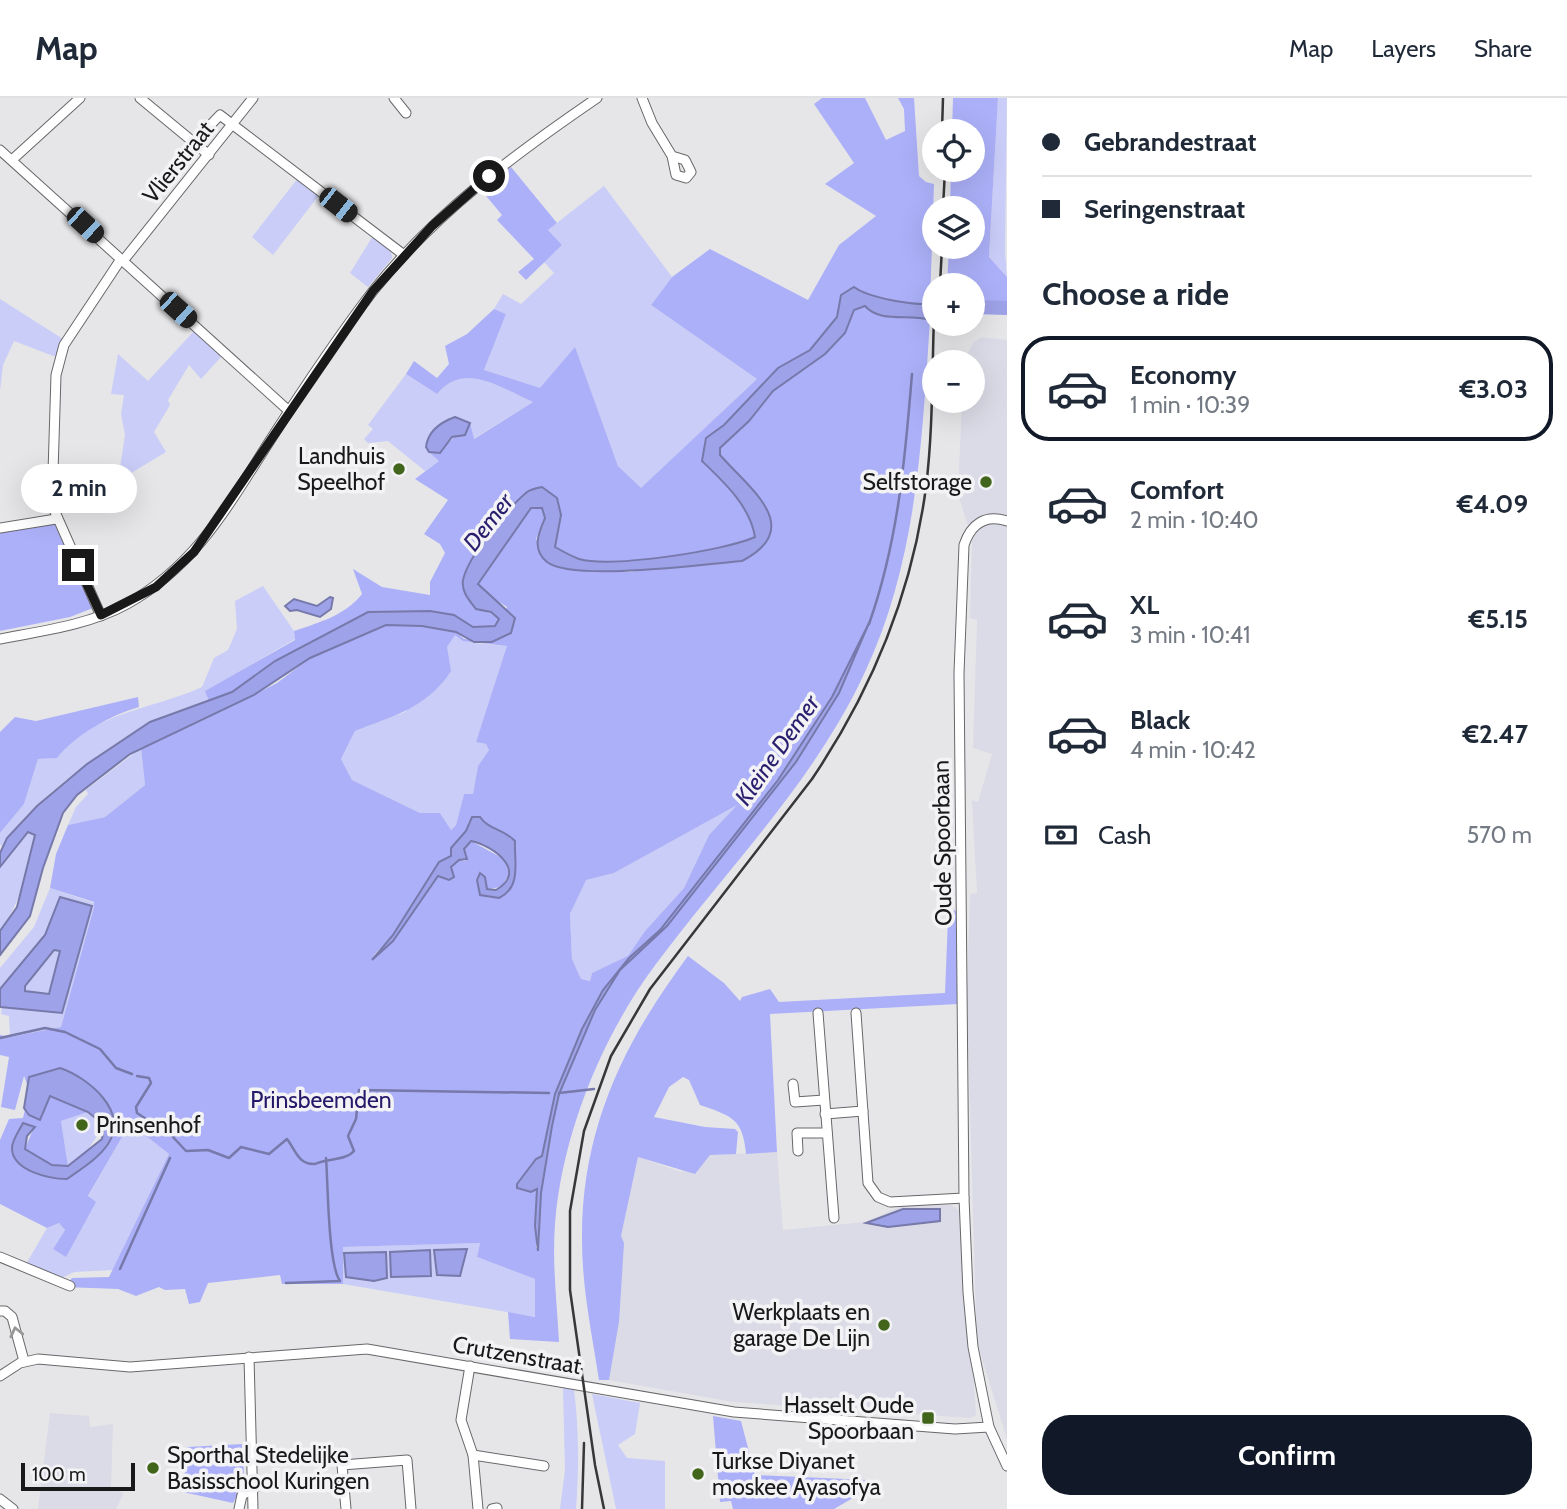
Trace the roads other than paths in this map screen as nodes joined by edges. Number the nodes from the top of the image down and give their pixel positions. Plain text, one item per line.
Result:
1 (80, 98) edge
2 (139, 98) edge
3 (253, 98) edge
4 (394, 98) edge
5 (597, 98) edge
6 (642, 98) edge
7 (406, 113) dead end
8 (233, 124) junction
9 (194, 142) junction
10 (0, 150) edge
11 (209, 155) junction
12 (672, 156) dead end
13 (13, 159) junction
14 (404, 255) junction
15 (122, 260) junction
16 (289, 411) junction
17 (56, 519) junction
18 (1007, 521) edge
19 (0, 528) edge
20 (101, 615) junction
21 (0, 639) edge
22 (818, 1013) dead end
23 (856, 1013) dead end
24 (793, 1084) dead end
25 (824, 1100) junction
26 (863, 1111) junction
27 (825, 1114) junction
28 (827, 1133) junction
29 (798, 1151) dead end
30 (964, 1198) junction
31 (834, 1218) dead end
32 (0, 1257) edge
33 (70, 1286) dead end
34 (0, 1311) edge
35 (249, 1357) junction
36 (24, 1362) junction
37 (470, 1366) junction
38 (0, 1377) edge
39 (989, 1427) junction
40 (473, 1455) junction
41 (1007, 1465) edge
42 (544, 1466) dead end
43 (255, 1488) junction
44 (0, 1499) edge
45 (13, 1509) edge
46 (239, 1509) edge
47 (253, 1509) edge
48 (346, 1509) edge
49 (411, 1509) edge
50 (478, 1509) edge

1 - 13 street
2 - 9 street
3 - 8 street
4 - 7 street
5 - 14 street
6 - 12 street
8 - 9 street
8 - 11 street, Vlierstraat
8 - 14 street, Vlierstraat
9 - 11 street
10 - 13 street
11 - 15 street, Vlierstraat
13 - 15 street
14 - 16 street
15 - 16 street
15 - 17 street, Vlierstraat
16 - 20 street
17 - 19 street
17 - 20 street, Vlierstraat
18 - 30 street, Oude Spoorbaan
20 - 21 street
22 - 25 street
23 - 26 street
24 - 25 street
25 - 27 street
26 - 27 street
26 - 30 street
27 - 28 street
28 - 29 street
28 - 31 street
30 - 39 street, Oude Spoorbaan
32 - 33 street
36 -> 34 street
35 - 36 street, Crutzenstraat
35 - 37 street, Crutzenstraat
35 - 43 street
36 - 38 street, Crutzenstraat
37 - 39 street, Crutzenstraat
37 - 40 street
39 - 41 street
40 - 42 street
40 - 50 street
43 - 46 street
43 - 47 street
44 - 45 street
48 - 49 street

